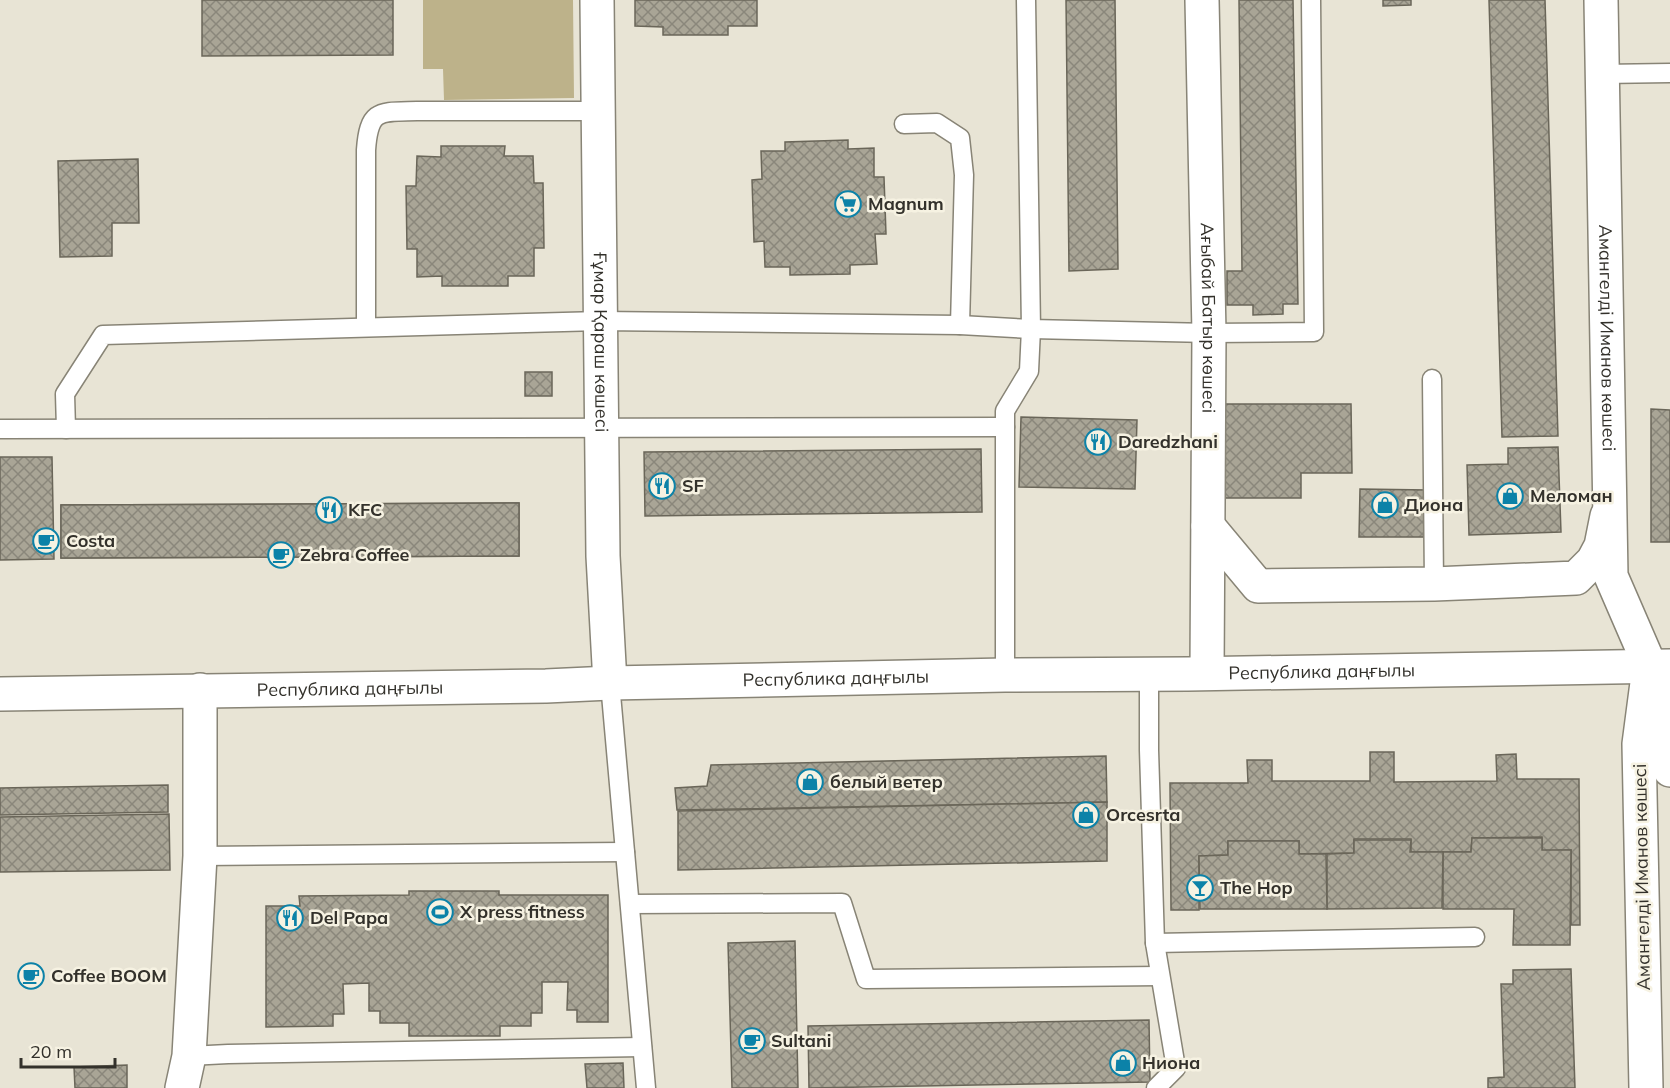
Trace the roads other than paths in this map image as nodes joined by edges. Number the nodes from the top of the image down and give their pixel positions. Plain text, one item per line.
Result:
1 (597, 0) edge
2 (1026, 0) edge
3 (1202, 0) edge
4 (1311, 0) edge
5 (1601, 0) edge
6 (1670, 73) edge
7 (1602, 74) junction
8 (598, 111) junction
9 (904, 124) dead end
10 (600, 321) junction
11 (960, 325) junction
12 (366, 327) junction
13 (1031, 329) junction
14 (1209, 333) junction
15 (1432, 379) dead end
16 (1005, 426) junction
17 (602, 427) junction
18 (0, 429) edge
19 (66, 429) junction
20 (1610, 498) junction
21 (1208, 526) junction
22 (1434, 584) junction
23 (1660, 666) edge
24 (1197, 673) junction
25 (1149, 674) junction
26 (1005, 675) junction
27 (610, 683) junction
28 (200, 690) junction
29 (0, 694) edge
30 (1670, 770) edge
31 (625, 852) junction
32 (200, 856) junction
33 (630, 904) junction
34 (1474, 937) dead end
35 (1155, 943) junction
36 (1160, 976) junction
37 (642, 1047) junction
38 (189, 1056) junction
39 (183, 1088) edge
40 (646, 1088) edge
41 (1156, 1088) edge
42 (1646, 1088) edge

1 - 8 street, Ғұмар Қараш көшесі
2 - 13 lane
3 - 14 street, Ағыбай Батыр көшесі
4 - 14 lane
5 - 7 street, Амангелді Иманов көшесі
6 - 7 lane
7 - 20 street, Амангелді Иманов көшесі
8 - 10 street, Ғұмар Қараш көшесі
8 - 12 lane
9 - 11 lane
10 - 11 lane
10 - 12 lane
10 - 17 street, Ғұмар Қараш көшесі
11 - 13 lane
12 - 19 lane
13 - 14 lane
13 - 16 lane
14 - 21 street, Ағыбай Батыр көшесі
15 - 22 lane
16 - 17 lane
16 - 26 lane
17 - 19 lane
17 - 27 street, Ғұмар Қараш көшесі
18 - 19 lane
20 - 22 street
20 - 23 street, Амангелді Иманов көшесі
21 - 22 street
21 - 24 street, Ағыбай Батыр көшесі
23 - 24 street, Республика даңғылы
23 - 30 street, Амангелді Иманов көшесі
23 - 42 street, Амангелді Иманов көшесі
24 - 25 street, Республика даңғылы
25 - 26 street, Республика даңғылы
25 - 35 lane
26 - 27 street, Республика даңғылы
27 - 28 street, Республика даңғылы
27 - 31 lane
28 - 29 street, Республика даңғылы
28 - 32 street
31 - 32 lane
31 - 33 lane
32 - 38 street
33 - 36 lane
33 - 37 lane
34 - 35 lane
35 - 36 lane
36 - 41 lane
37 - 38 lane
37 - 40 lane
38 - 39 street

